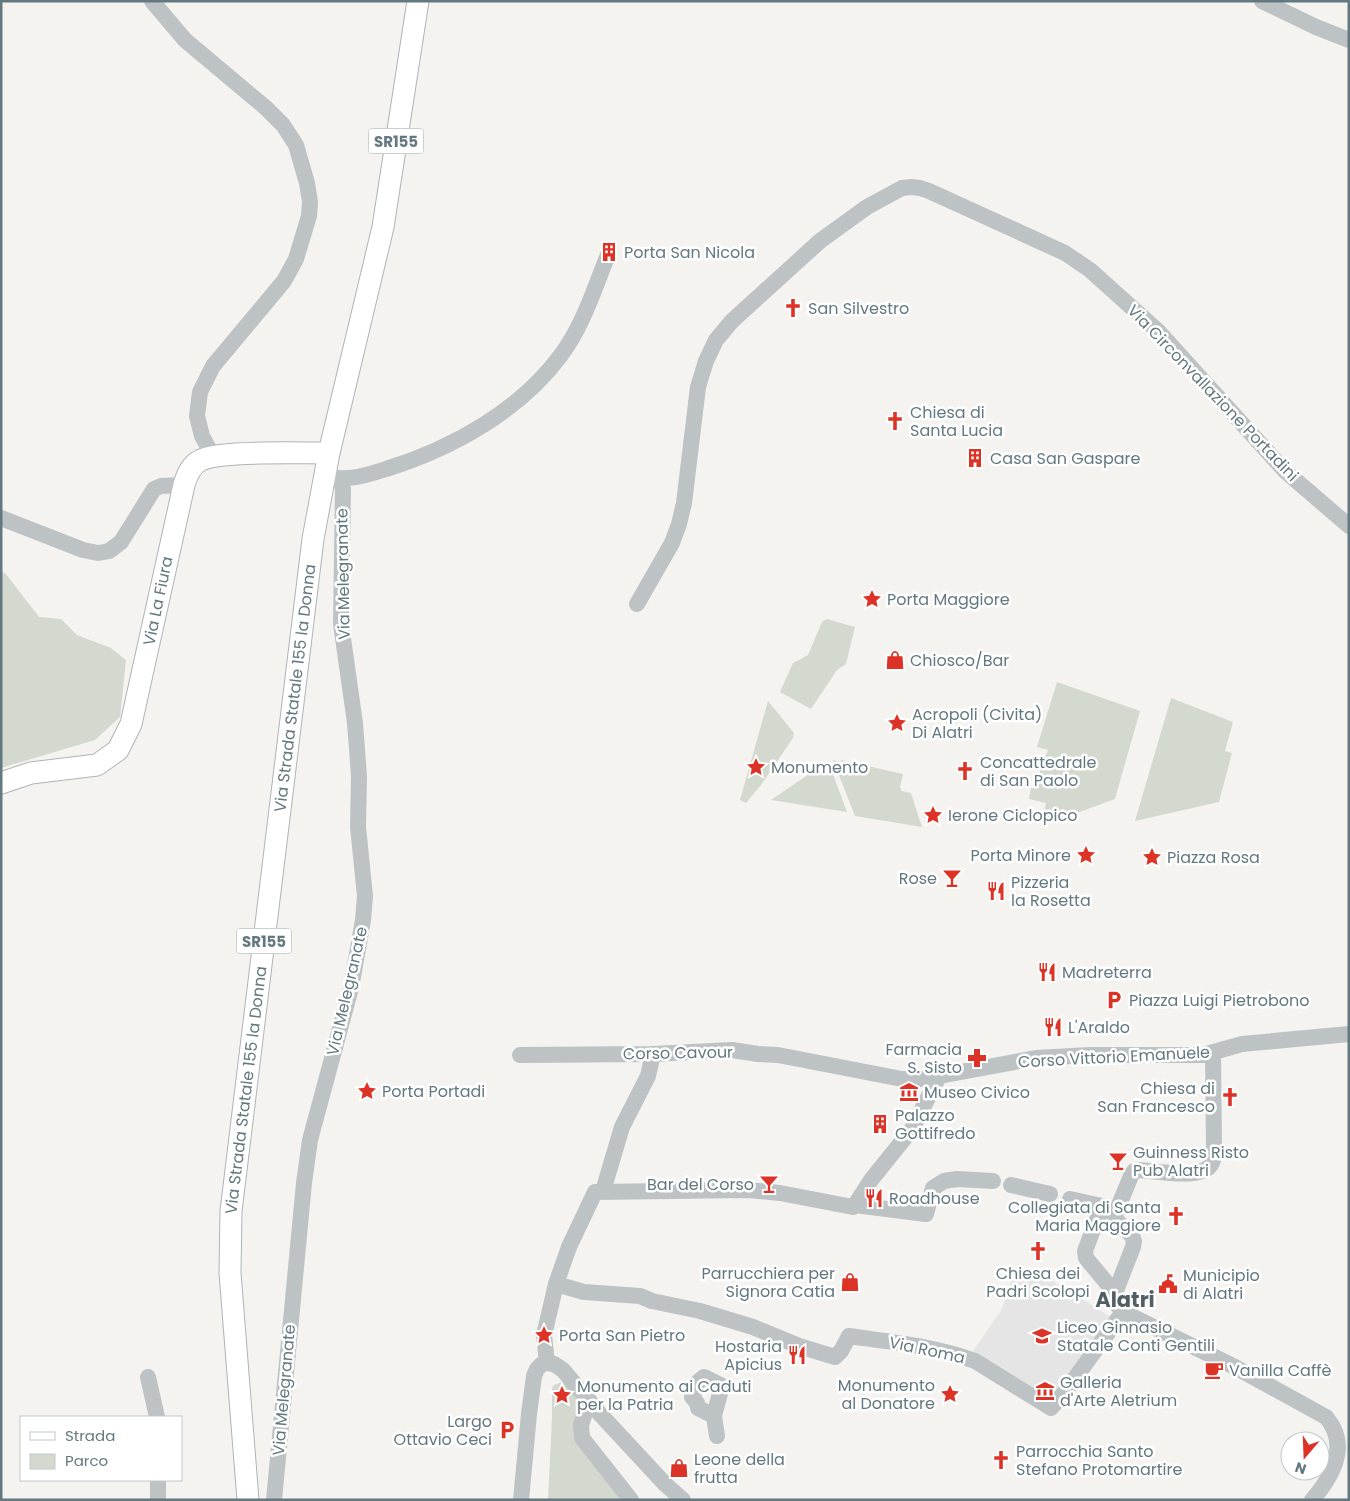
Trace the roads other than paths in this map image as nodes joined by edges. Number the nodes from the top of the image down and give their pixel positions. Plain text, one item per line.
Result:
1 (152, 1) edge
2 (418, 1) edge
3 (1262, 1) edge
4 (1349, 40) edge
5 (608, 255) dead end
6 (330, 453) junction
7 (213, 456) junction
8 (333, 478) junction
9 (184, 484) junction
10 (1, 518) edge
11 (1349, 526) edge
12 (637, 604) dead end
13 (1, 783) edge
14 (1349, 1034) edge
15 (1213, 1053) junction
16 (653, 1054) junction
17 (520, 1055) dead end
18 (940, 1076) joint
19 (927, 1085) junction
20 (992, 1181) dead end
21 (1015, 1186) dead end
22 (603, 1191) junction
23 (1050, 1194) dead end
24 (1070, 1199) dead end
25 (855, 1206) junction
26 (1102, 1206) junction
27 (1114, 1217) junction
28 (556, 1284) junction
29 (1114, 1293) junction
30 (1123, 1312) junction
31 (547, 1363) junction
32 (148, 1377) dead end
33 (589, 1400) junction
34 (157, 1416) edge
35 (714, 1416) dead end
36 (717, 1436) dead end
37 (158, 1481) edge
38 (158, 1500) edge
39 (248, 1500) edge
40 (274, 1500) edge
41 (521, 1500) edge
42 (631, 1500) edge
43 (683, 1500) edge
44 (1312, 1500) edge

1 - 7 street
2 - 6 main road, Via Strada Statale 155 la Donna / SR155
3 - 4 street
5 - 8 street
6 - 7 main road, Via La Fiura
6 - 8 main road, Via Strada Statale 155 la Donna / SR155
7 - 9 main road, Via La Fiura
8 - 39 main road, Via Strada Statale 155 la Donna / SR155
8 - 40 street, Via Melegranate
9 - 10 street
9 - 13 main road, Via La Fiura
11 - 12 street, Via Circonvallazione Portadini
14 - 15 street, Corso Vittorio Emanuele
15 - 18 street, Corso Vittorio Emanuele
15 - 27 street
16 - 17 street, Corso Cavour
16 - 19 street, Corso Cavour
16 - 22 street
18 - 19 street, Corso Cavour
19 - 25 street
20 - 25 street
21 - 23 street
22 - 25 street
22 - 28 street
24 - 26 street
26 - 27 street
26 - 29 street
27 - 29 street
28 - 30 street, Via Roma
28 - 31 street
29 - 30 street
30 - 44 street
31 - 33 street
31 - 41 street
32 - 34 street
33 - 42 street
33 - 43 street
35 - 36 street
37 - 38 street

